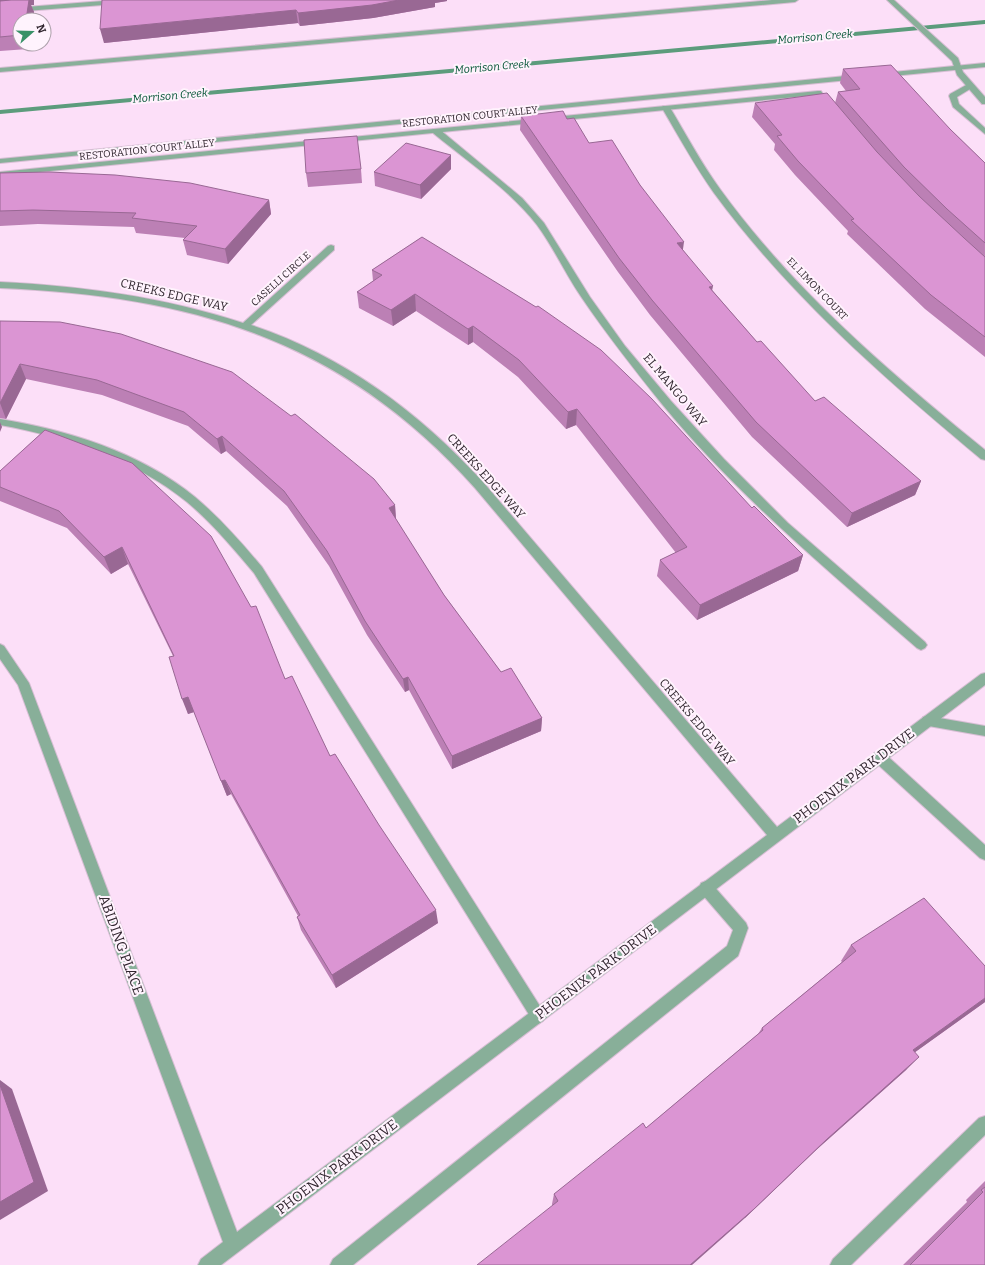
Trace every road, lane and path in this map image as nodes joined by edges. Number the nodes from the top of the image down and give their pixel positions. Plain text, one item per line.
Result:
1 (141, 0) edge
2 (795, 0) edge
3 (890, 0) edge
4 (68, 3) edge
5 (0, 11) edge
6 (985, 64) edge
7 (958, 68) junction
8 (0, 70) edge
9 (971, 86) junction
10 (985, 102) edge
11 (666, 108) junction
12 (836, 118) edge
13 (436, 131) junction
14 (985, 132) edge
15 (0, 161) edge
16 (0, 174) edge
17 (331, 248) dead end
18 (0, 285) edge
19 (245, 326) junction
20 (0, 422) edge
21 (985, 456) edge
22 (921, 645) dead end
23 (0, 649) edge
24 (985, 678) edge
25 (928, 721) junction
26 (985, 731) edge
27 (879, 757) junction
28 (776, 835) junction
29 (985, 854) edge
30 (706, 888) junction
31 (538, 1016) junction
32 (985, 1124) edge
33 (233, 1245) junction
34 (207, 1265) edge
35 (340, 1265) edge
36 (839, 1265) edge

1 - 4 street
2 - 8 street
3 - 7 street
4 - 5 street
6 - 7 street
7 - 9 street
7 - 15 street
9 - 10 street
9 - 14 street
11 - 12 street, RESTORATION COURT ALLEY
11 - 13 street, RESTORATION COURT ALLEY
11 - 21 street, EL LIMON COURT
13 - 16 street, RESTORATION COURT ALLEY
13 - 22 street, EL MANGO WAY
17 - 19 street, CASELLI CIRCLE
18 - 19 street, CREEKS EDGE WAY
19 - 28 street, CREEKS EDGE WAY
20 - 31 street
23 - 33 street, ABIDING PLACE
24 - 25 street, PHOENIX PARK DRIVE
25 - 26 street
25 - 27 street, PHOENIX PARK DRIVE
27 - 28 street, PHOENIX PARK DRIVE
27 - 29 street
28 - 30 street, PHOENIX PARK DRIVE
30 - 31 street, PHOENIX PARK DRIVE
30 - 35 street
31 - 33 street, PHOENIX PARK DRIVE
32 - 36 street
33 - 34 street, PHOENIX PARK DRIVE

